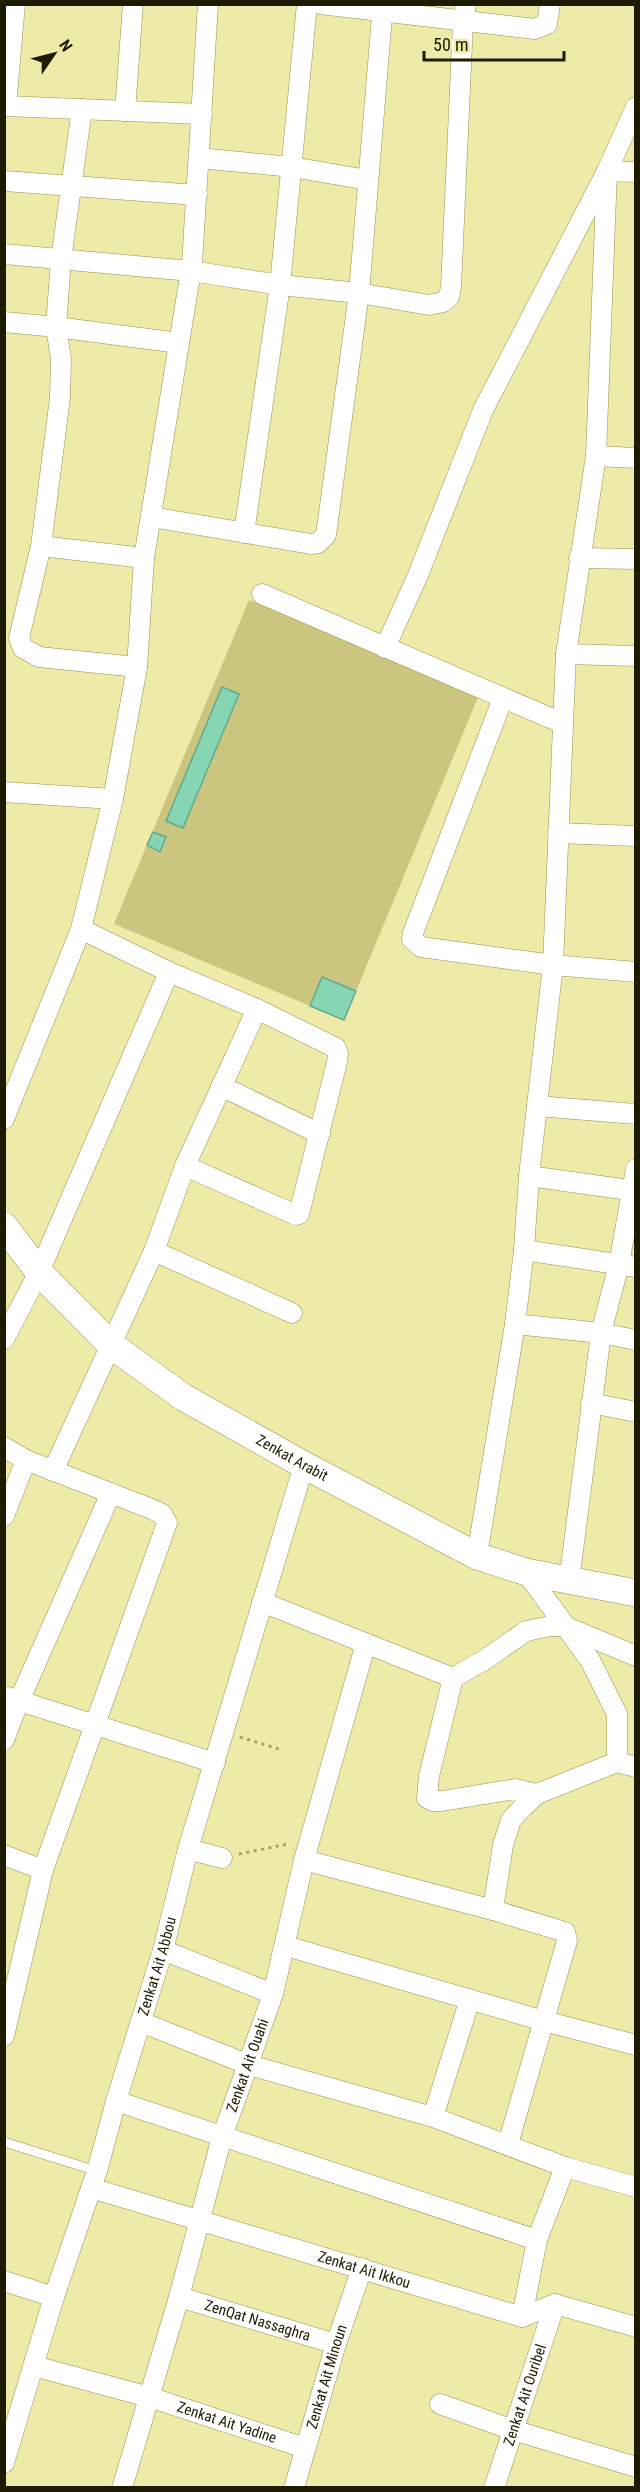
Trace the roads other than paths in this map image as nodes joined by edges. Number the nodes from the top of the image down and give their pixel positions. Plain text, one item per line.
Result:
1 (15, 4) edge
2 (133, 4) edge
3 (208, 4) edge
4 (307, 4) edge
5 (320, 4) edge
6 (550, 4) edge
7 (383, 8) edge
8 (464, 13) edge
9 (5, 106) edge
10 (636, 107) edge
11 (82, 109) junction
12 (125, 111) junction
13 (202, 114) junction
14 (199, 158) junction
15 (292, 167) junction
16 (607, 171) junction
17 (636, 172) edge
18 (368, 180) junction
19 (4, 181) edge
20 (72, 185) junction
21 (197, 195) junction
22 (4, 254) edge
23 (61, 259) junction
24 (191, 271) junction
25 (280, 285) junction
26 (359, 293) junction
27 (4, 322) edge
28 (56, 327) junction
29 (179, 344) junction
30 (596, 456) junction
31 (636, 458) edge
32 (150, 518) junction
33 (244, 533) junction
34 (41, 546) junction
35 (144, 558) junction
36 (579, 558) junction
37 (636, 559) edge
38 (262, 594) dead end
39 (385, 648) junction
40 (566, 654) junction
41 (636, 656) edge
42 (137, 667) junction
43 (503, 698) junction
44 (562, 723) junction
45 (4, 792) edge
46 (113, 799) junction
47 (558, 833) junction
48 (636, 836) edge
49 (81, 929) junction
50 (553, 965) junction
51 (169, 972) junction
52 (636, 972) edge
53 (257, 1009) junction
54 (221, 1086) junction
55 (537, 1106) junction
56 (636, 1114) edge
57 (4, 1119) edge
58 (320, 1134) junction
59 (185, 1166) junction
60 (636, 1169) edge
61 (529, 1176) junction
62 (633, 1191) edge
63 (4, 1226) edge
64 (524, 1250) junction
65 (154, 1251) junction
66 (627, 1265) edge
67 (39, 1272) junction
68 (292, 1312) dead end
69 (515, 1324) junction
70 (601, 1333) junction
71 (4, 1339) edge
72 (636, 1340) edge
73 (111, 1345) junction
74 (591, 1403) junction
75 (636, 1412) edge
76 (4, 1447) edge
77 (26, 1460) junction
78 (304, 1465) junction
79 (53, 1471) junction
80 (111, 1493) junction
81 (4, 1516) edge
82 (477, 1556) junction
83 (526, 1572) junction
84 (569, 1582) junction
85 (636, 1593) edge
86 (262, 1602) junction
87 (564, 1626) junction
88 (366, 1643) junction
89 (636, 1656) edge
90 (453, 1678) junction
91 (12, 1699) edge
92 (94, 1723) junction
93 (4, 1740) edge
94 (215, 1763) junction
95 (626, 1764) edge
96 (537, 1794) junction
97 (188, 1849) junction
98 (4, 1855) edge
99 (222, 1858) road end
100 (304, 1860) junction
101 (43, 1870) junction
102 (493, 1910) junction
103 (286, 1946) junction
104 (163, 1950) junction
105 (273, 1994) junction
106 (470, 2000) junction
107 (544, 2021) junction
108 (141, 2022) junction
109 (6, 2024) edge
110 (636, 2045) edge
111 (249, 2065) junction
112 (116, 2100) junction
113 (433, 2117) junction
114 (222, 2137) junction
115 (4, 2142) edge
116 (508, 2144) junction
117 (565, 2167) junction
118 (94, 2180) junction
119 (636, 2187) edge
120 (198, 2219) junction
121 (537, 2240) junction
122 (362, 2268) junction
123 (4, 2281) edge
124 (54, 2297) junction
125 (178, 2297) junction
126 (555, 2304) junction
127 (522, 2317) junction
128 (636, 2327) edge
129 (336, 2344) junction
130 (34, 2366) junction
131 (149, 2397) junction
132 (440, 2404) dead end
133 (513, 2430) junction
134 (305, 2448) junction
135 (4, 2463) edge
136 (636, 2467) edge
137 (122, 2487) edge
138 (294, 2487) edge
139 (494, 2487) edge

1 - 9 street
2 - 12 street
3 - 13 street
4 - 15 street
5 - 7 street
6 - 8 street
7 - 8 street
7 - 18 street
8 - 26 street
9 - 11 street
10 - 16 street
11 - 12 street
11 - 20 street
12 - 13 street
13 - 14 street
14 - 15 street
14 - 21 street
15 - 18 street
15 - 25 street
16 - 17 street
16 - 30 street
16 - 39 street
18 - 26 street
19 - 20 street
20 - 21 street
20 - 23 street
21 - 24 street
22 - 23 street
23 - 24 street
23 - 28 street
24 - 25 street
24 - 29 street
25 - 26 street
25 - 33 street
26 - 33 street
27 - 28 street
28 - 29 street
28 - 34 street
29 - 32 street
30 - 31 street
30 - 36 street
32 - 33 street
32 - 35 street
34 - 35 street
34 - 42 street
35 - 42 street
36 - 37 street
36 - 40 street
38 - 39 street
39 - 43 street
40 - 41 street
40 - 44 street
42 - 46 street
43 - 44 street
43 - 50 street
44 - 47 street
45 - 46 street
46 - 49 street
47 - 48 street
47 - 50 street
49 - 51 street
49 - 57 street
50 - 52 street
50 - 55 street
51 - 53 street
51 - 67 street
53 - 54 street
53 - 58 street
54 - 58 street
54 - 59 street
55 - 56 street
55 - 61 street
58 - 59 street
59 - 65 street
60 - 62 street
61 - 62 street
61 - 64 street
62 - 66 street
63 - 67 street, Zenkat Arabit
64 - 66 street
64 - 69 street
65 - 68 street
65 - 73 street
66 - 70 street
67 - 71 street
67 - 73 street, Zenkat Arabit
69 - 70 street
69 - 82 street
70 - 72 street
70 - 74 street
73 - 78 street, Zenkat Arabit
73 - 79 street
74 - 75 street
74 - 84 street
76 - 77 street
77 - 79 street
77 - 81 street
78 - 82 street, Zenkat Arabit
78 - 86 street, Zenkat Ait Abbou
79 - 80 street
80 - 91 street
80 - 92 street
82 - 83 street, Zenkat Arabit
83 - 84 street, Zenkat Arabit
83 - 87 street
84 - 85 street, Zenkat Arabit
86 - 88 street
86 - 94 street, Zenkat Ait Abbou
87 - 89 street
87 - 90 street
87 - 95 street
88 - 90 street
88 - 100 street, Zenkat Ait Ouahi
90 - 96 street
91 - 92 street
91 - 93 street
92 - 94 street
92 - 101 street
94 - 97 street, Zenkat Ait Abbou
95 - 96 street
96 - 102 street
97 - 99 street
97 - 104 street, Zenkat Ait Abbou
98 - 101 street
100 - 102 street
100 - 103 street, Zenkat Ait Ouahi
101 - 109 street
102 - 107 street
103 - 105 street, Zenkat Ait Ouahi
103 - 106 street
104 - 105 street
104 - 108 street, Zenkat Ait Abbou
105 - 111 street, Zenkat Ait Ouahi
106 - 107 street
106 - 113 street
107 - 110 street
107 - 116 street
108 - 111 street
108 - 112 street, Zenkat Ait Abbou
111 - 113 street
111 - 114 street, Zenkat Ait Ouahi
112 - 114 street
112 - 118 street, Zenkat Ait Abbou
113 - 116 street
114 - 120 street, Zenkat Ait Ouahi
114 - 121 street
115 - 118 lane
116 - 117 street
117 - 119 street
117 - 121 street
118 - 120 street, Zenkat Ait Ikkou
118 - 124 street, Zenkat Ait Abbou
120 - 122 street, Zenkat Ait Ikkou
120 - 125 street, Zenkat Ait Ouahi
121 - 127 street
122 - 127 street, Zenkat Ait Ikkou
122 - 129 street, Zenkat Ait Minoun
123 - 124 street
124 - 130 street, Zenkat Ait Abbou
125 - 129 street, ZenQat Nassaghra
125 - 131 street, Zenkat Ait Ouahi
126 - 127 street
126 - 128 street
126 - 133 street, Zenkat Ait Ouribel
129 - 134 street, Zenkat Ait Minoun
130 - 131 street, Zenkat Ait Yadine
130 - 135 street, Zenkat Ait Abbou
131 - 134 street, Zenkat Ait Yadine
131 - 137 street, Zenkat Ait Ouahi
132 - 133 street
133 - 136 street
133 - 139 street, Zenkat Ait Ouribel
134 - 138 street, Zenkat Ait Minoun

